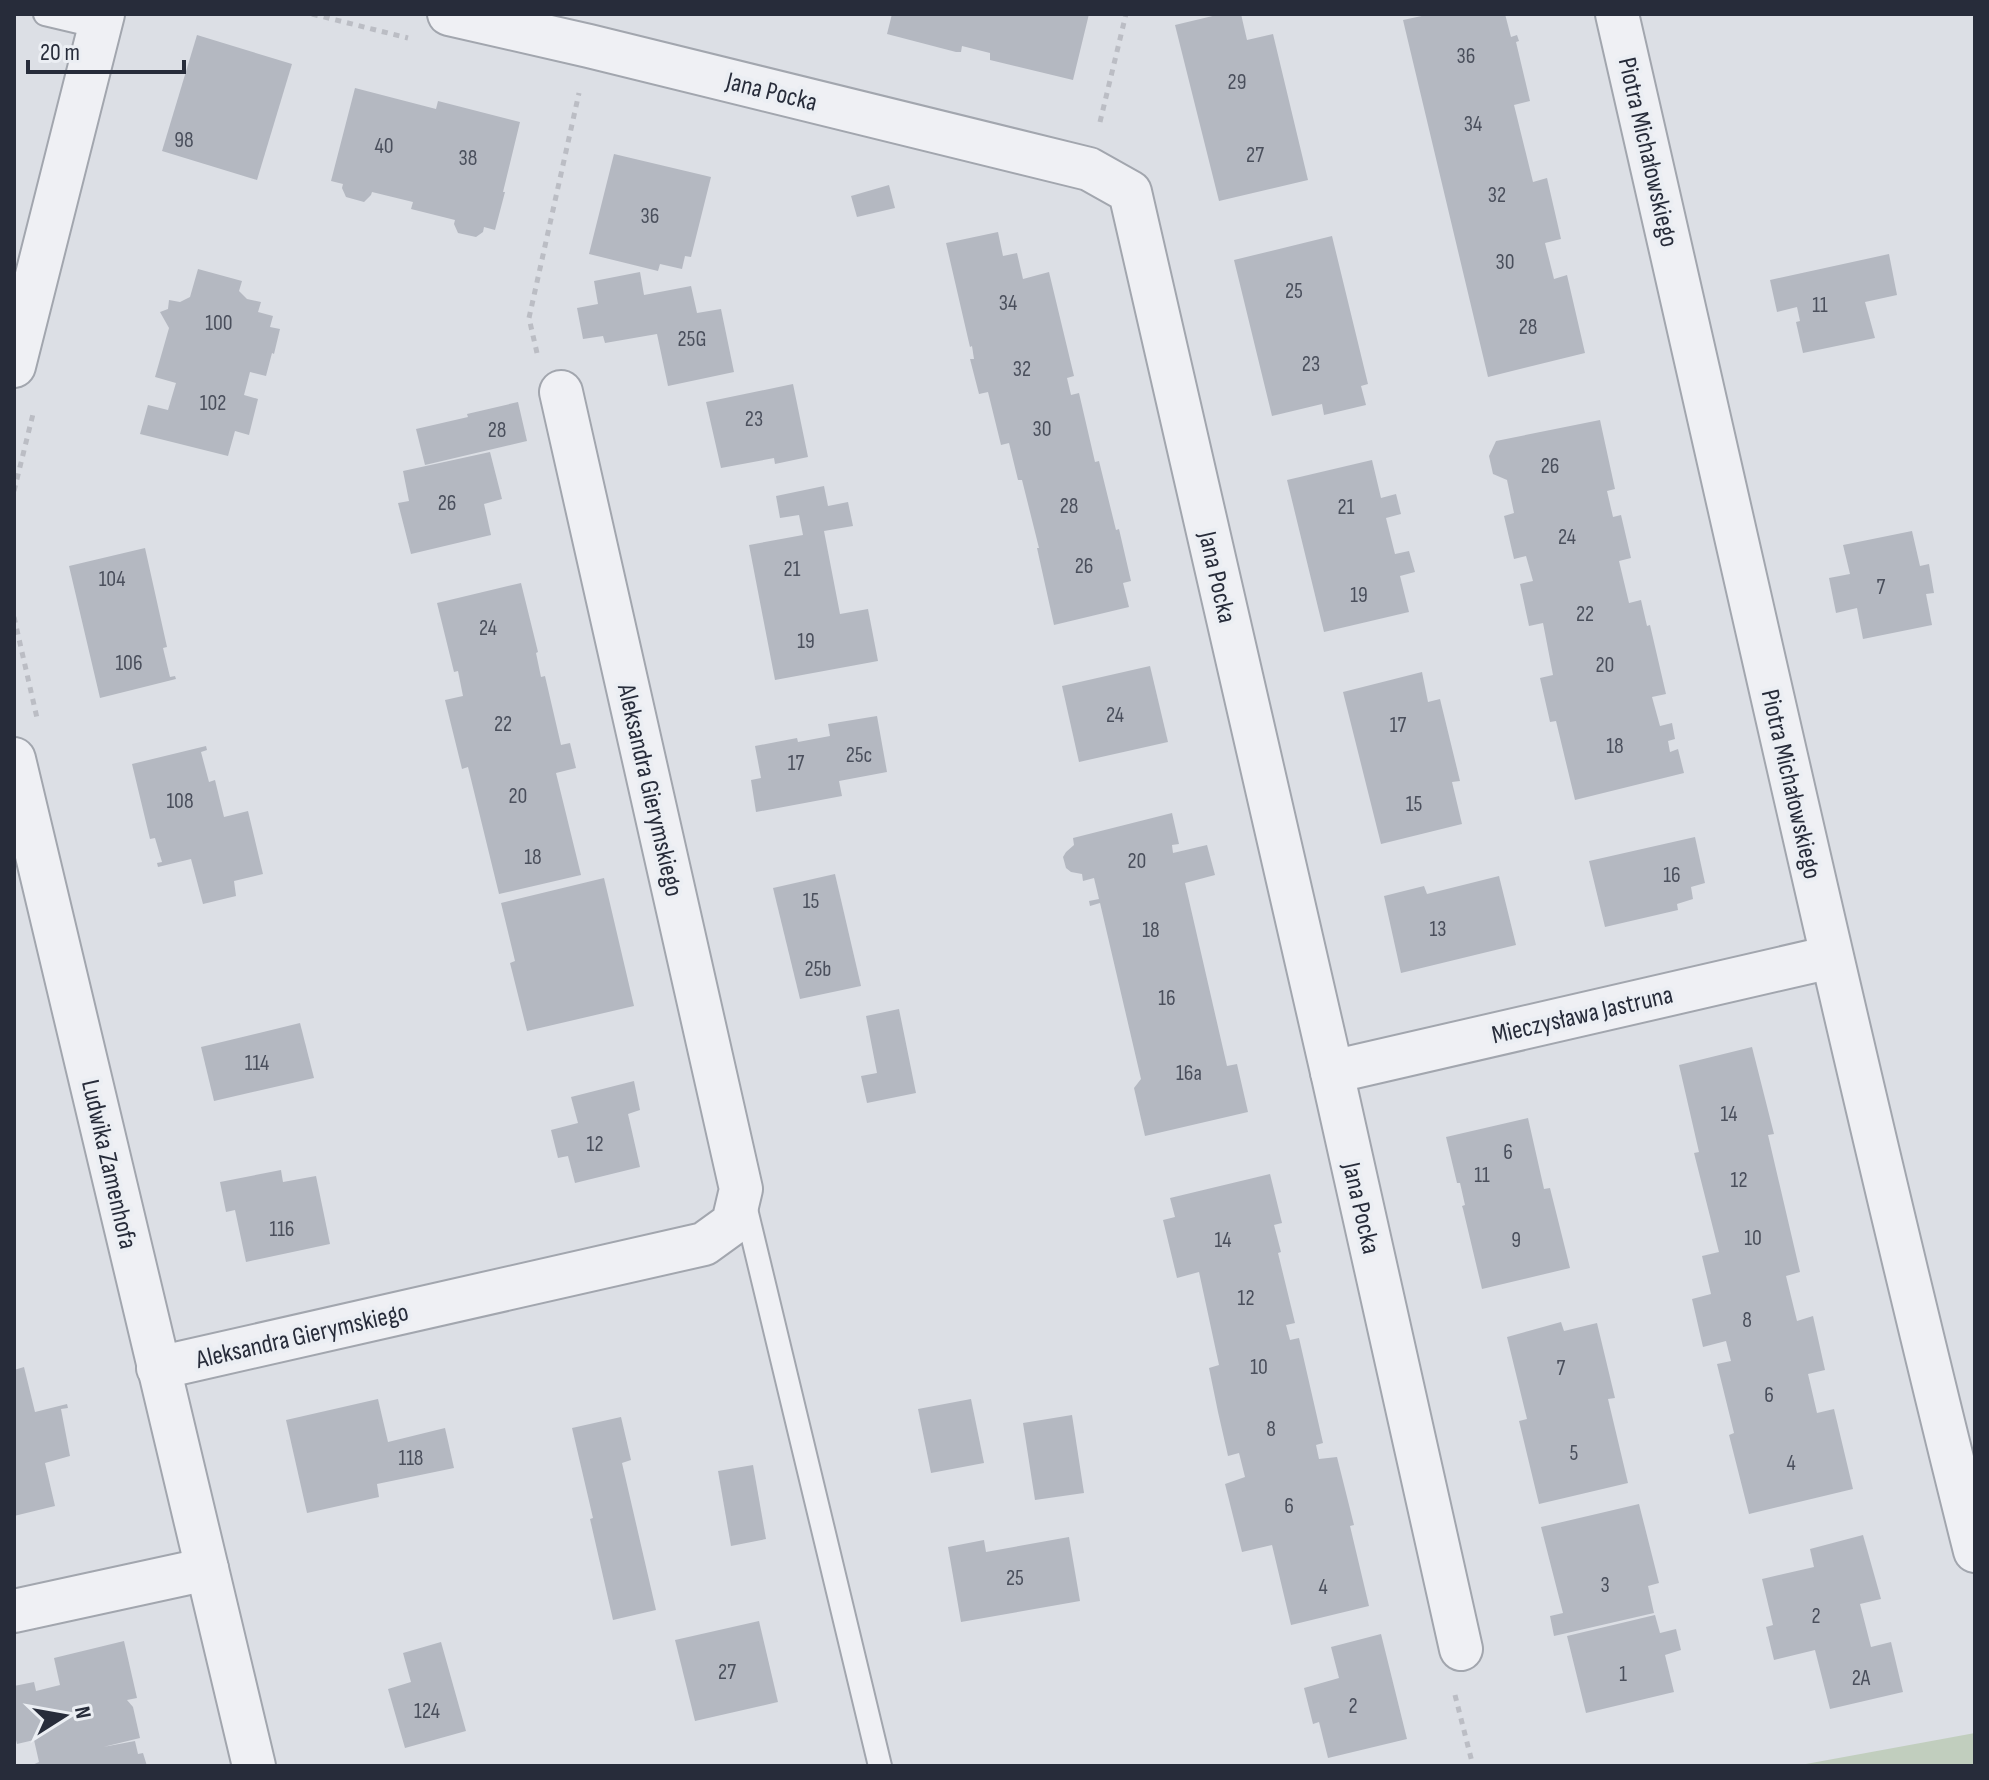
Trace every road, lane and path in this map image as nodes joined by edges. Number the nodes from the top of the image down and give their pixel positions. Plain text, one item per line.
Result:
1 (45, 14) edge
2 (449, 14) edge
3 (1126, 14) edge
4 (1617, 14) edge
5 (101, 21) edge
6 (582, 80) dead end
7 (1089, 169) junction
8 (21, 306) edge
9 (14, 366) edge
10 (550, 378) joint
11 (14, 617) edge
12 (38, 721) dead end
13 (14, 759) edge
14 (1831, 957) junction
15 (1332, 1072) junction
16 (741, 1189) junction
17 (158, 1368) junction
18 (1975, 1551) edge
19 (207, 1569) junction
20 (14, 1611) edge
21 (1461, 1649) dead end
22 (254, 1766) edge
23 (880, 1766) edge

1 - 5 lane
2 - 7 street, Jana Pocka
3 - 7 path
4 - 14 street, Piotra Michałowskiego
5 - 8 street
6 - 10 path
7 - 15 street, Jana Pocka
8 - 9 street
10 - 16 street, Aleksandra Gierymskiego
11 - 12 path
13 - 17 street, Ludwika Zamenhofa
14 - 15 street, Mieczysława Jastruna
14 - 18 street, Piotra Michałowskiego
15 - 21 street, Jana Pocka
16 - 17 street, Aleksandra Gierymskiego
16 - 23 lane, Aleksandra Gierymskiego
17 - 19 street, Ludwika Zamenhofa
19 - 20 street
19 - 22 street, Ludwika Zamenhofa

